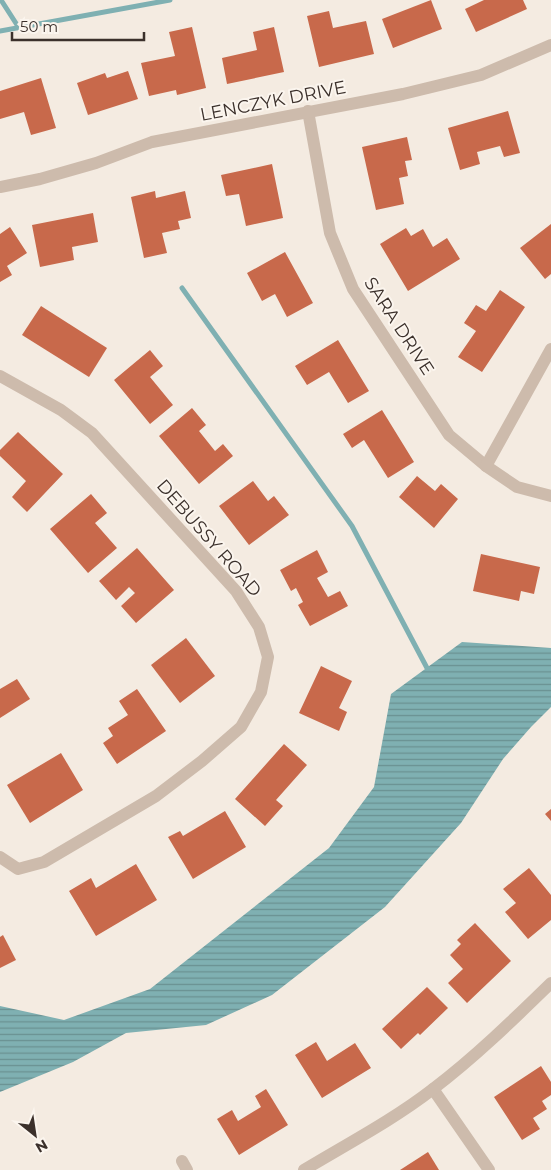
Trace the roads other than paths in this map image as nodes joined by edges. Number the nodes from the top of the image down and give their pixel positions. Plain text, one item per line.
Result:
1 (551, 45) edge
2 (308, 111) junction
3 (0, 187) edge
4 (551, 349) edge
5 (0, 376) edge
6 (486, 466) junction
7 (551, 496) edge
8 (0, 856) edge
9 (551, 982) edge
10 (432, 1089) junction
11 (304, 1170) edge
12 (490, 1170) edge

1 - 2 street, LENCZYK DRIVE
2 - 3 street, LENCZYK DRIVE
2 - 6 street, SARA DRIVE
4 - 6 street
5 - 8 street, DEBUSSY ROAD
6 - 7 street, SARA DRIVE
9 - 10 street
10 - 11 street
10 - 12 street

